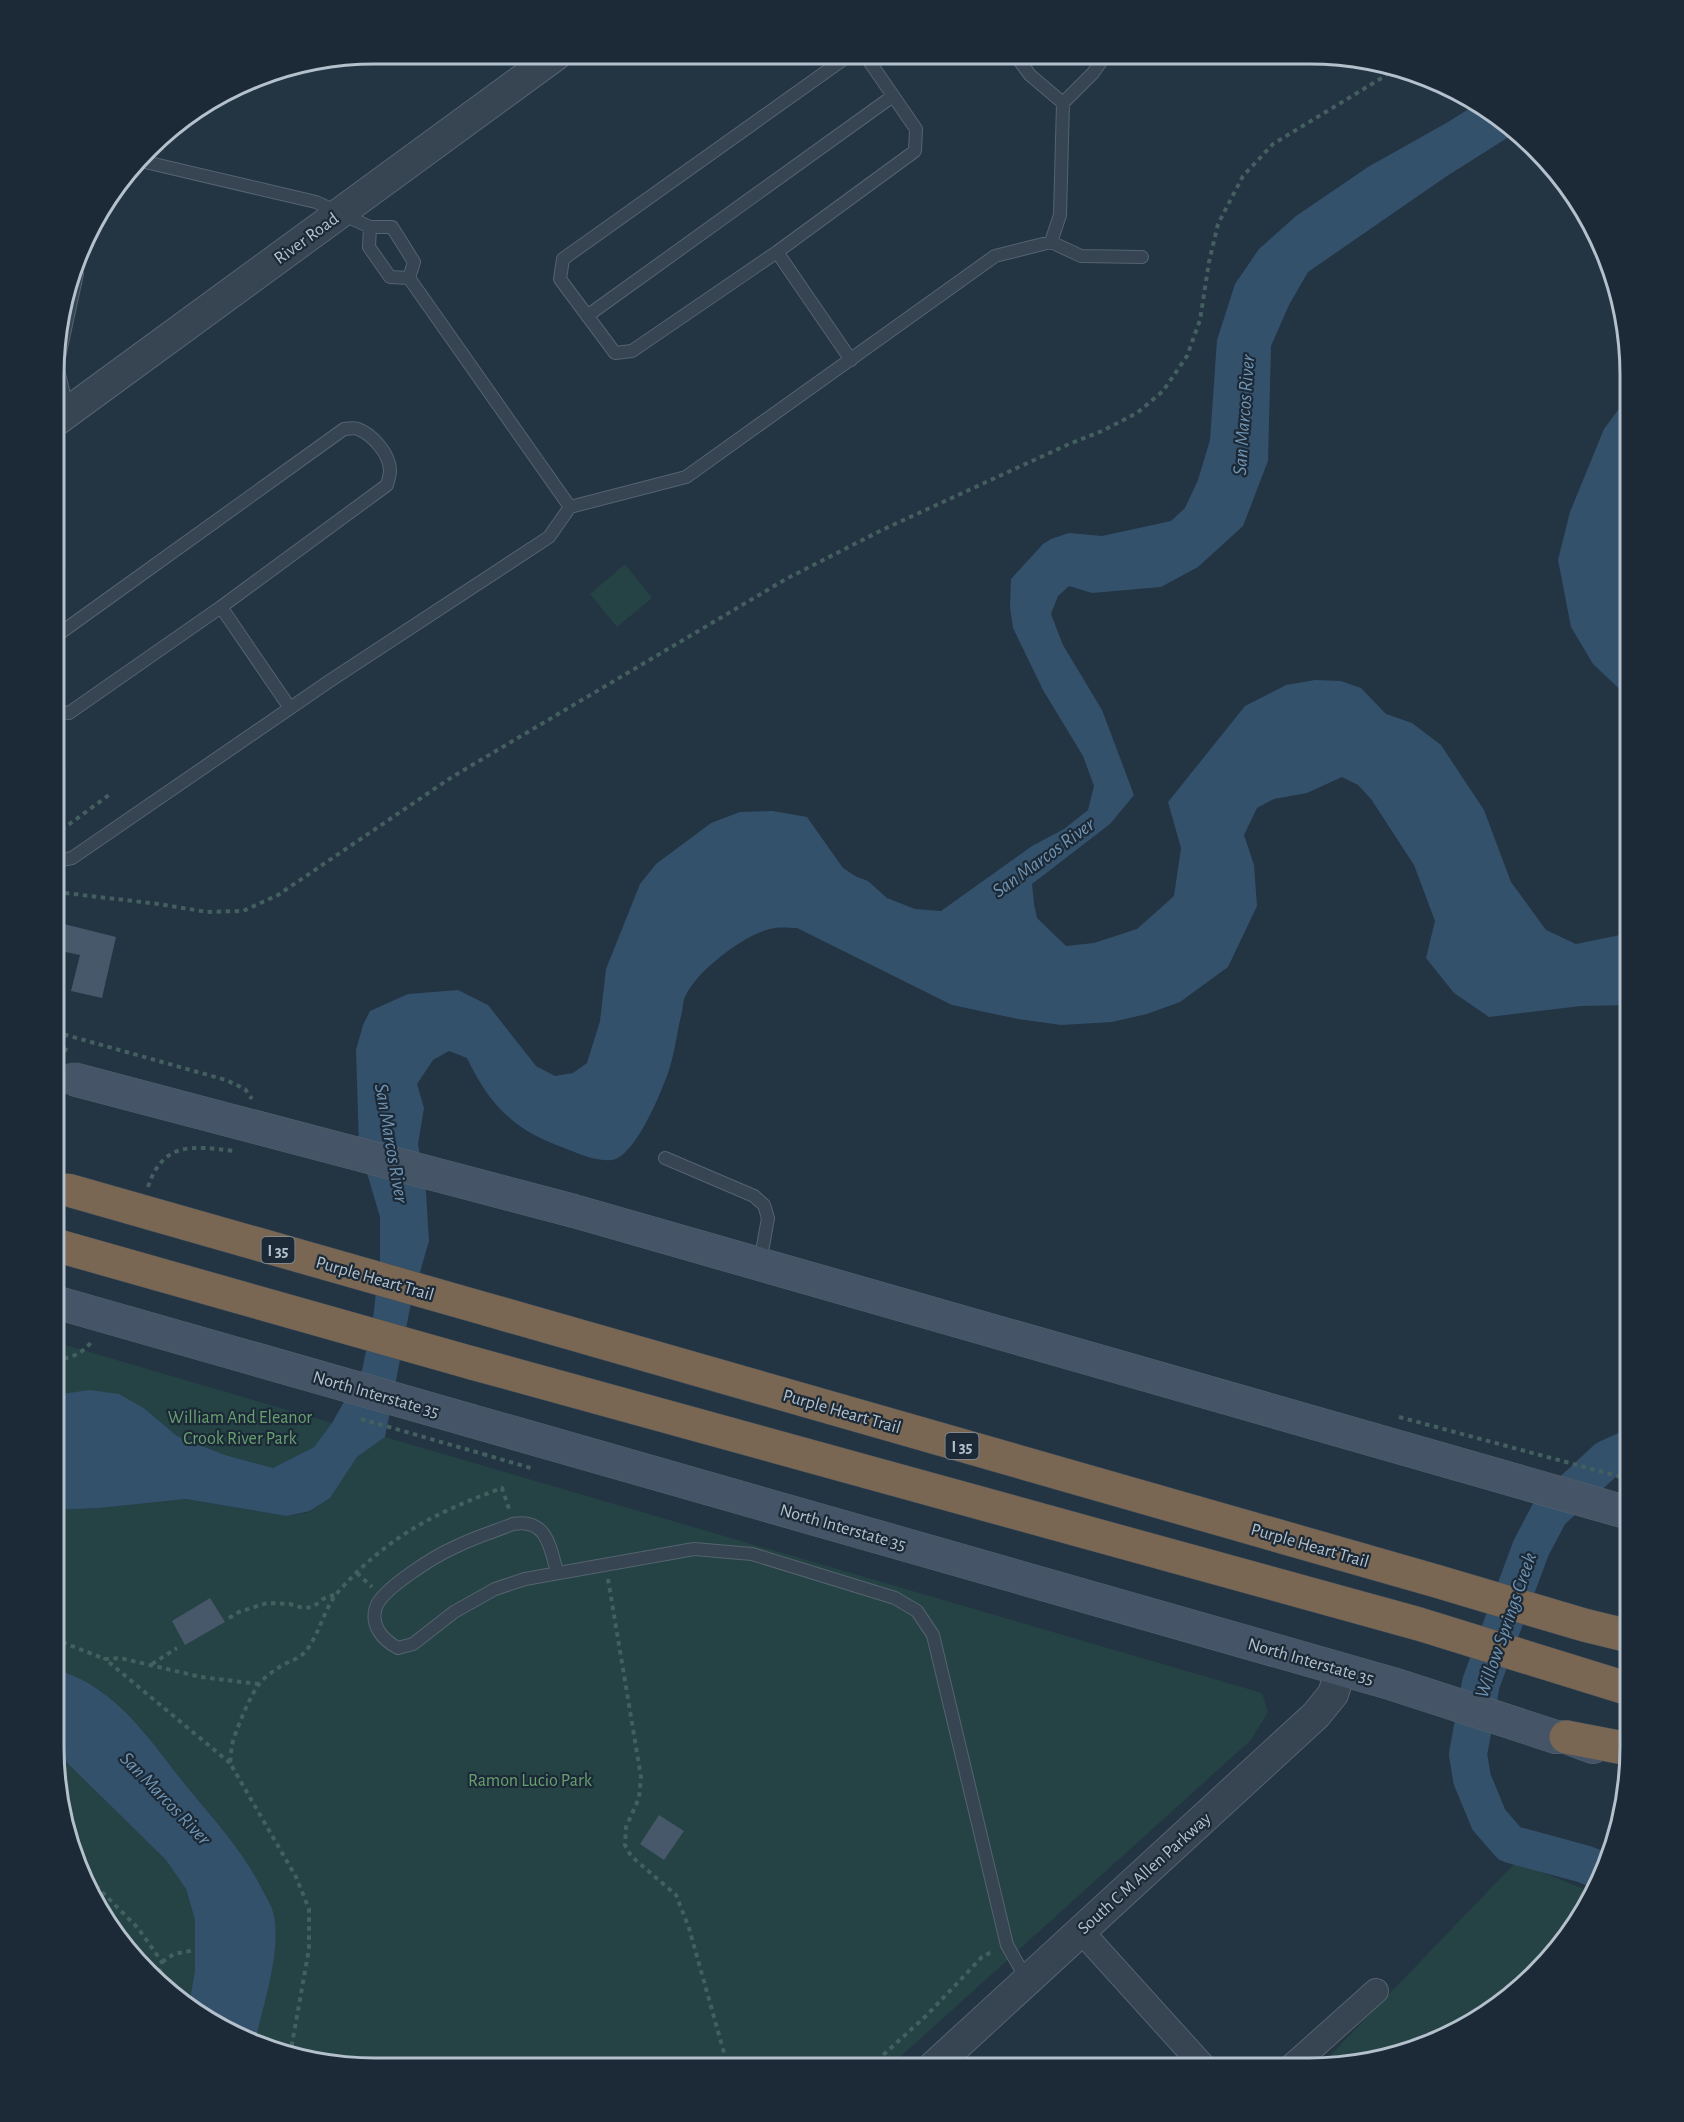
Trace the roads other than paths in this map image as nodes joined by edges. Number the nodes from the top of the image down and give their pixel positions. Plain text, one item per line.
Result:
1 (542, 64) edge
2 (837, 64) edge
3 (871, 64) edge
4 (1022, 64) edge
5 (1099, 64) edge
6 (893, 96) junction
7 (1063, 103) junction
8 (149, 163) edge
9 (340, 213) junction
10 (370, 227) junction
11 (1051, 242) junction
12 (777, 252) junction
13 (1142, 257) dead end
14 (409, 278) junction
15 (587, 316) junction
16 (851, 360) junction
17 (64, 415) edge
18 (570, 507) junction
19 (221, 607) junction
20 (64, 630) edge
21 (291, 708) junction
22 (64, 713) edge
23 (64, 860) edge
24 (64, 1077) edge
25 (665, 1158) dead end
26 (64, 1189) edge
27 (64, 1248) edge
28 (760, 1265) junction
29 (64, 1305) edge
30 (1620, 1510) edge
31 (557, 1572) junction
32 (1620, 1634) edge
33 (1341, 1669) junction
34 (1620, 1686) edge
35 (1561, 1737) junction
36 (1620, 1747) edge
37 (1620, 1756) edge
38 (1081, 1931) junction
39 (1027, 1980) junction
40 (1376, 1991) dead end
41 (943, 2058) edge
42 (1196, 2058) edge
43 (1301, 2058) edge

1 - 9 street, River Road
2 - 15 lane
3 - 6 lane
4 - 7 lane
5 - 7 lane
6 - 12 lane
6 - 15 lane
7 - 11 lane
8 - 9 lane
9 - 10 lane
9 - 17 street, River Road
10 - 14 lane
10 - 14 lane
11 - 13 lane
11 - 16 lane
12 - 15 lane
12 - 16 lane
14 - 18 lane
16 - 18 lane
18 - 21 lane
19 - 20 lane
19 - 21 lane
19 - 22 lane
21 - 23 lane
24 - 28 main road, bridge
25 - 28 lane
26 - 32 highway, Purple Heart Trail / I 35, bridge
27 - 34 highway, bridge
28 - 30 main road
29 - 33 main road, North Interstate 35, bridge
31 - 31 lane
31 - 39 lane
33 - 35 main road, North Interstate 35
33 - 38 street, South C M Allen Parkway
35 - 36 highway
35 - 37 main road, North Interstate 35
38 - 39 street, South C M Allen Parkway
38 - 42 street
39 - 41 street, South C M Allen Parkway
40 - 43 street

